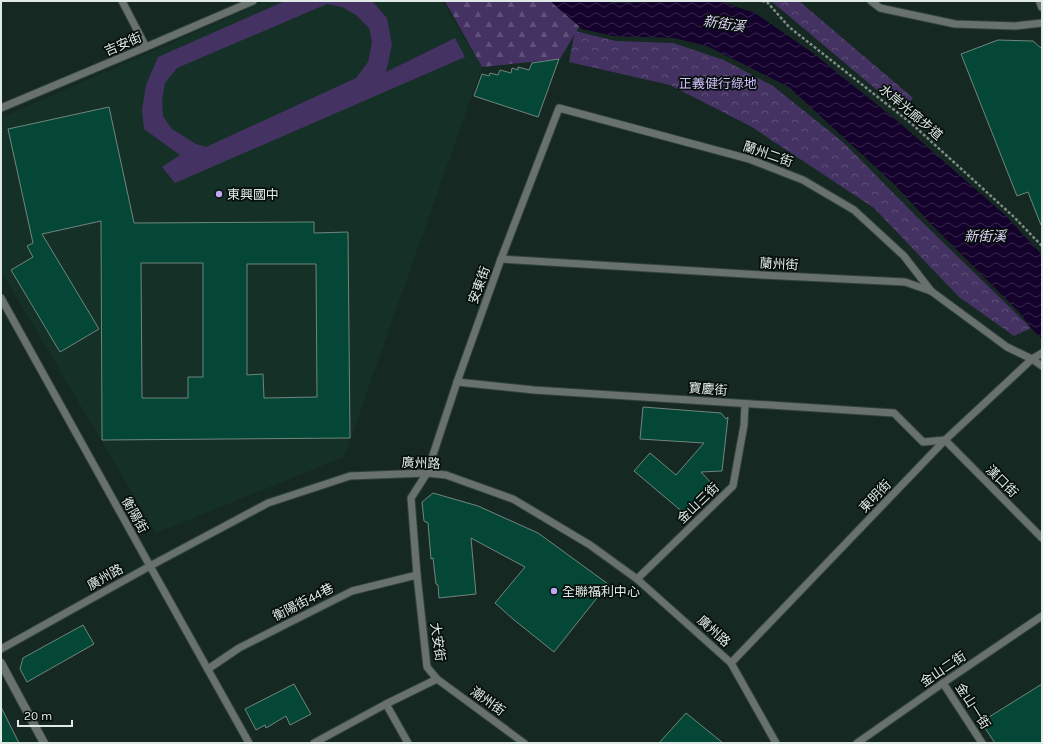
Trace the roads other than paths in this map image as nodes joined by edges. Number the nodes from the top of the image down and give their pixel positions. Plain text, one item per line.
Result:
1 (122, 1) edge
2 (253, 1) edge
3 (871, 1) edge
4 (1040, 1) edge
5 (1042, 7) edge
6 (1042, 23) edge
7 (146, 47) junction
8 (1, 108) edge
9 (559, 108) joint
10 (501, 259) junction
11 (931, 291) junction
12 (1, 298) edge
13 (1042, 353) edge
14 (1032, 359) junction
15 (1042, 366) edge
16 (457, 382) junction
17 (745, 404) junction
18 (945, 440) junction
19 (427, 472) junction
20 (1042, 538) edge
21 (150, 566) junction
22 (417, 575) junction
23 (638, 579) junction
24 (1042, 616) edge
25 (1, 649) edge
26 (1, 663) edge
27 (731, 663) junction
28 (208, 669) junction
29 (437, 679) junction
30 (943, 683) junction
31 (386, 704) junction
32 (44, 743) edge
33 (249, 743) edge
34 (314, 743) edge
35 (408, 743) edge
36 (524, 743) edge
37 (775, 743) edge
38 (857, 743) edge
39 (982, 743) edge

1 - 7 lane
2 - 7 lane, 吉安街
3 - 6 lane
4 - 5 street
7 - 8 lane, 吉安街
9 - 10 lane, 安東街
9 - 11 lane, 蘭州二街
10 - 11 lane, 蘭州街
10 - 16 lane, 安東街
11 - 14 lane, 蘭州街
12 - 21 lane, 衡陽街
13 - 14 lane, 東明街
14 - 15 lane, 蘭州街
14 - 18 lane, 東明街
16 - 17 lane, 寶慶街
16 - 19 lane, 安東街
17 - 18 lane, 寶慶街
17 - 23 lane, 金山三街
18 - 20 lane, 漢口街
18 - 27 lane, 東明街
19 - 21 lane, 廣州路
19 - 22 lane, 大安街
19 - 23 lane, 廣州路
21 - 25 lane, 廣州路
21 - 28 lane, 衡陽街
22 - 28 lane, 衡陽街44巷
22 - 29 lane, 大安街
23 - 27 lane, 廣州路
24 - 30 lane, 金山二街
26 - 32 street
27 - 37 lane, 廣州路
28 - 33 lane, 衡陽街
29 - 31 lane, 大安街
29 - 36 lane, 潮州街
30 - 38 lane, 金山二街
30 - 39 lane, 金山一街
31 - 34 lane, 大安街
31 - 35 lane

